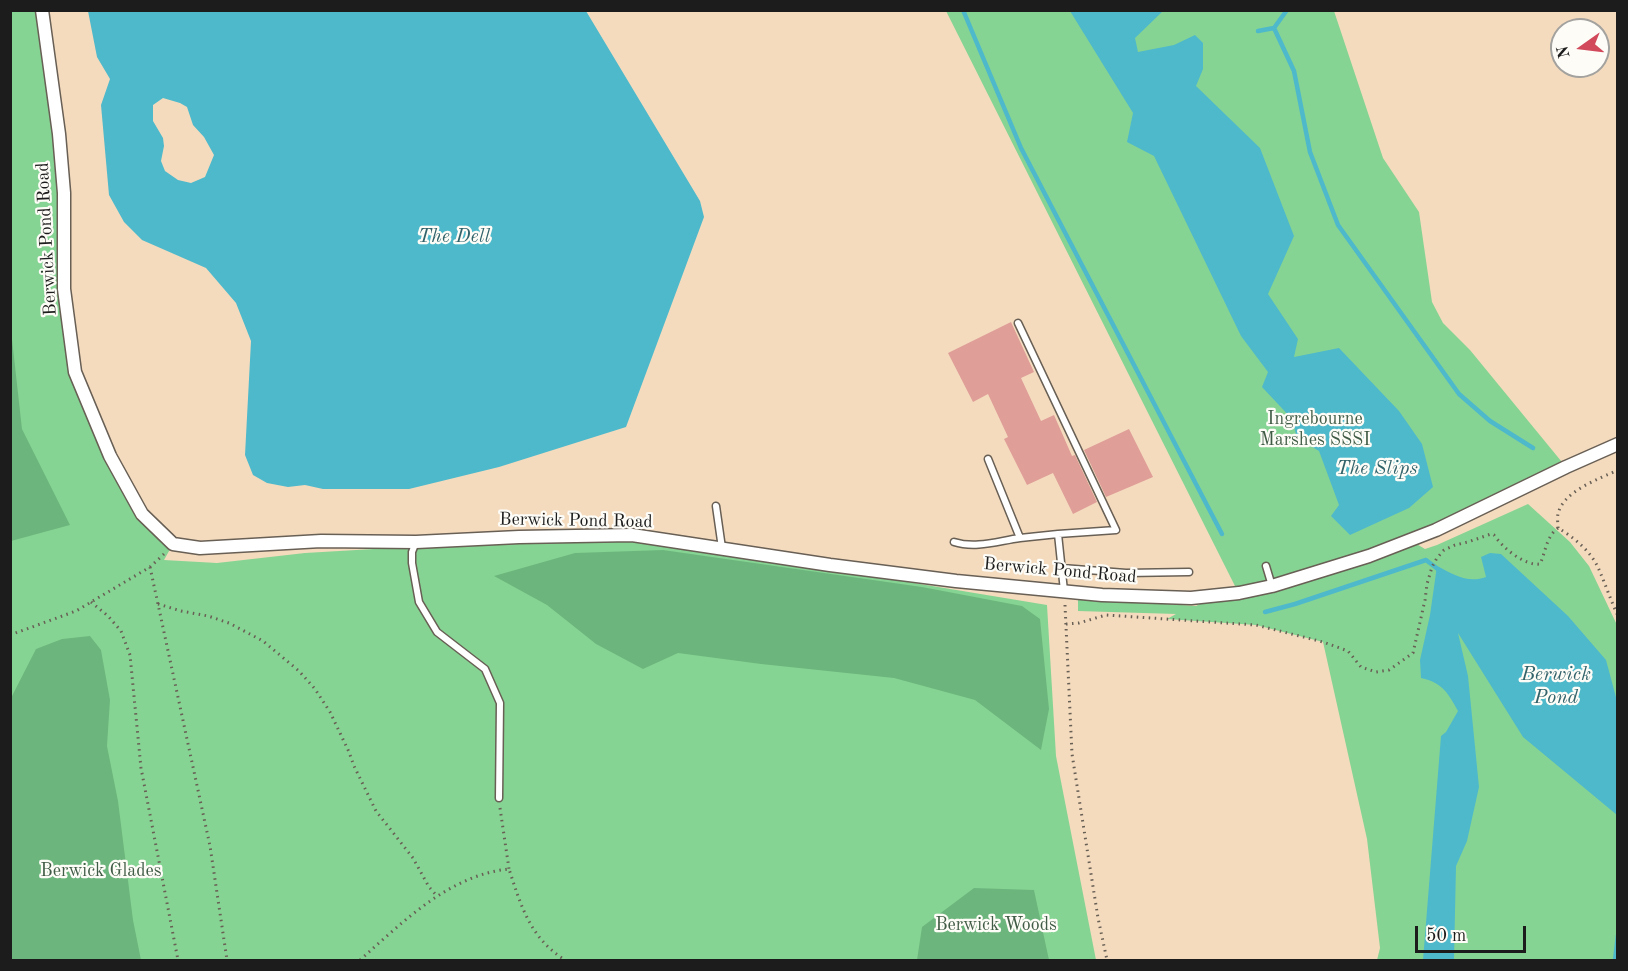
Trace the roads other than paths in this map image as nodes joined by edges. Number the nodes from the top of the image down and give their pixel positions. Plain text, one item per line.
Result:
1 (42, 10) edge
2 (1018, 323) dead end
3 (1617, 444) edge
4 (988, 459) dead end
5 (716, 506) dead end
6 (1058, 534) junction
7 (1020, 537) junction
8 (416, 542) junction
9 (954, 542) dead end
10 (723, 548) junction
11 (1266, 566) dead end
12 (1062, 568) junction
13 (1189, 572) dead end
14 (1272, 586) junction
15 (1064, 591) junction
16 (499, 798) road end

1 - 8 street, Berwick Pond Road
2 - 6 lane
3 - 14 street, Berwick Pond Road
4 - 7 lane
5 - 10 lane
6 - 7 lane
6 - 12 lane
7 - 9 lane
8 - 10 street, Berwick Pond Road
8 - 16 lane
10 - 15 street, Berwick Pond Road
11 - 14 lane
12 - 13 lane
12 - 15 lane
14 - 15 street, Berwick Pond Road

